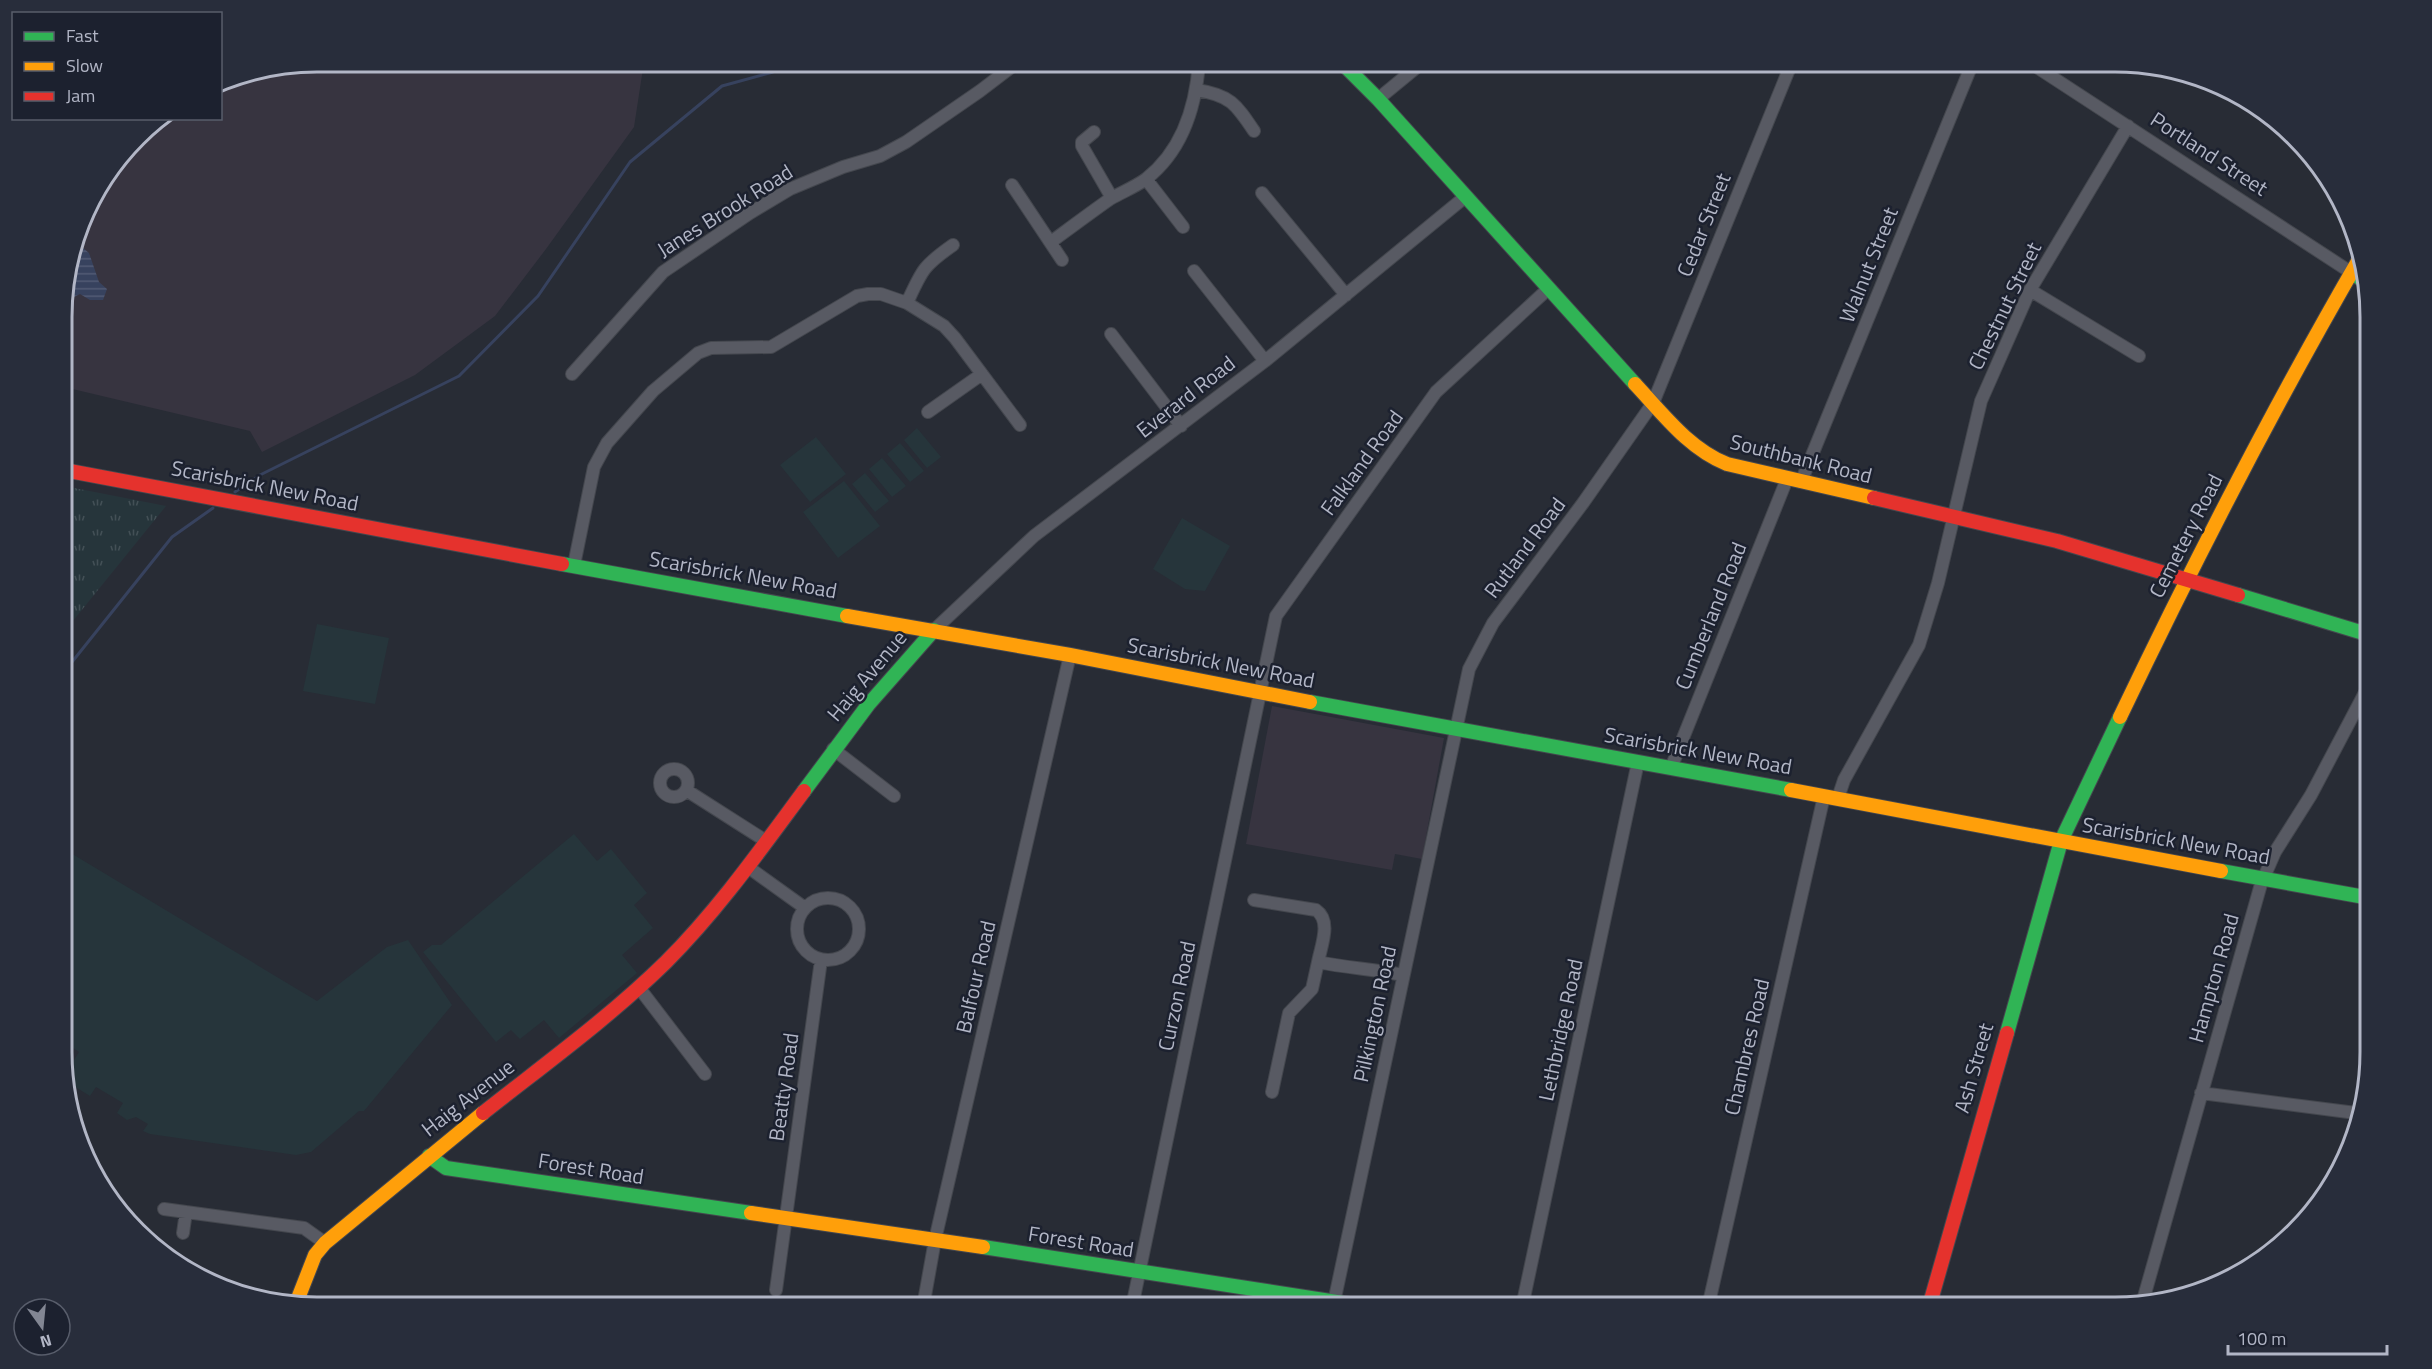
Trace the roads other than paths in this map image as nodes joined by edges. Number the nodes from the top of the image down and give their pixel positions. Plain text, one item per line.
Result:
1 (1005, 72) edge
2 (1198, 72) edge
3 (1351, 72) edge
4 (1412, 72) edge
5 (1788, 72) edge
6 (1969, 72) edge
7 (2044, 72) edge
8 (1197, 90) junction
9 (1378, 99) junction
10 (2128, 126) junction
11 (1254, 131) dead end
12 (1094, 132) dead end
13 (1146, 179) junction
14 (1012, 185) dead end
15 (1262, 193) dead end
16 (1465, 197) junction
17 (1112, 198) junction
18 (1183, 227) dead end
19 (1050, 242) junction
20 (953, 245) dead end
21 (1062, 260) dead end
22 (2355, 268) edge
23 (1194, 271) dead end
24 (2352, 273) junction
25 (2356, 276) edge
26 (1548, 289) junction
27 (2030, 290) junction
28 (1346, 295) junction
29 (907, 303) junction
30 (1111, 334) dead end
31 (2139, 356) dead end
32 (1264, 361) junction
33 (572, 374) dead end
34 (982, 374) junction
35 (1653, 403) junction
36 (928, 412) dead end
37 (1020, 424) dead end
38 (1181, 426) junction
39 (72, 471) edge
40 (1787, 479) junction
41 (1801, 482) junction
42 (1952, 518) junction
43 (574, 565) junction
44 (2186, 579) junction
45 (934, 630) junction
46 (2360, 632) edge
47 (1070, 656) junction
48 (1259, 692) junction
49 (2360, 702) edge
50 (1456, 730) junction
51 (833, 749) junction
52 (1638, 762) junction
53 (1671, 768) junction
54 (686, 790) dead end
55 (894, 796) dead end
56 (1831, 797) junction
57 (766, 841) junction
58 (2061, 841) junction
59 (748, 867) junction
60 (2264, 877) junction
61 (2360, 896) edge
62 (1254, 900) dead end
63 (805, 908) junction
64 (821, 960) junction
65 (1318, 962) junction
66 (1403, 975) junction
67 (640, 989) junction
68 (705, 1074) dead end
69 (1272, 1092) dead end
70 (2201, 1093) junction
71 (2352, 1113) edge
72 (429, 1156) junction
73 (164, 1209) dead end
74 (186, 1212) junction
75 (786, 1219) junction
76 (183, 1233) dead end
77 (935, 1240) junction
78 (325, 1243) junction
79 (1138, 1273) junction
80 (776, 1290) dead end
81 (2144, 1295) edge
82 (301, 1296) edge
83 (925, 1297) edge
84 (1134, 1297) edge
85 (1285, 1297) edge
86 (1336, 1297) edge
87 (1524, 1297) edge
88 (1710, 1297) edge
89 (1932, 1297) edge

1 - 33 street, Janes Brook Road
2 - 8 street
3 - 9 main road, Southbank Road
4 - 9 street
5 - 35 street, Cedar Street
6 - 41 street, Walnut Street
7 - 10 street, Portland Street
8 - 11 street
8 - 13 street
9 - 16 main road, Southbank Road
10 - 24 street, Portland Street
10 - 27 street, Chestnut Street
12 - 17 street
13 - 17 street
13 - 18 street
14 - 19 street
15 - 28 street
16 - 26 main road, Southbank Road
16 - 28 street, Everard Road
17 - 19 street
19 - 21 street
20 - 29 street
22 - 24 main road, Cemetery Road
23 - 32 street
24 - 25 main road, Portland Street
24 - 44 main road, Cemetery Road
26 - 35 main road, Southbank Road
26 - 48 street, Falkland Road
27 - 31 street
27 - 42 street, Chestnut Street
28 - 32 street, Everard Road
29 - 34 street
29 - 43 street
30 - 38 street
32 - 38 street, Everard Road
34 - 36 street
34 - 37 street
35 - 40 main road, Southbank Road
35 - 50 street, Rutland Road
38 - 45 street, Everard Road
39 - 43 main road, Scarisbrick New Road
40 - 41 main road, Southbank Road
40 - 53 street, Cumberland Road
41 - 42 main road, Southbank Road
42 - 44 main road, Southbank Road
42 - 56 street, Chestnut Street
43 - 45 main road, Scarisbrick New Road
44 - 46 main road, Southbank Road
44 - 58 main road, Cemetery Road
45 - 47 main road, Scarisbrick New Road
45 - 51 main road, Haig Avenue
47 - 48 main road, Scarisbrick New Road
47 - 77 street, Balfour Road
48 - 50 main road, Scarisbrick New Road
48 - 79 street, Curzon Road
49 - 60 street, Hampton Road
50 - 52 main road, Scarisbrick New Road
50 - 66 street, Pilkington Road
51 - 55 street, Haig Avenue
51 - 57 main road, Haig Avenue
52 - 53 main road, Scarisbrick New Road
52 - 87 street, Lethbridge Road
53 - 56 main road, Scarisbrick New Road
54 - 57 street
56 - 58 main road, Scarisbrick New Road
56 - 88 street, Chambres Road
57 - 59 main road, Haig Avenue
58 - 60 main road, Scarisbrick New Road
58 - 89 main road, Ash Street
59 - 63 street
59 - 67 main road, Haig Avenue
60 - 61 main road, Scarisbrick New Road
60 - 70 street, Hampton Road
62 - 65 street
63 - 64 street
63 - 64 street
64 - 75 street, Beatty Road
65 - 66 street
65 - 69 street
66 - 86 street, Pilkington Road
67 - 68 street
67 - 72 main road, Haig Avenue
70 - 71 street
70 - 81 street, Hampton Road
72 - 75 main road, Forest Road
72 - 78 main road, Haig Avenue
73 - 74 street
74 - 76 street
74 - 78 street
75 - 77 main road, Forest Road
75 - 80 street
77 - 79 main road, Forest Road
77 - 83 street, Balfour Road
78 - 82 main road, Haig Avenue
79 - 84 street, Curzon Road
79 - 85 main road, Forest Road

